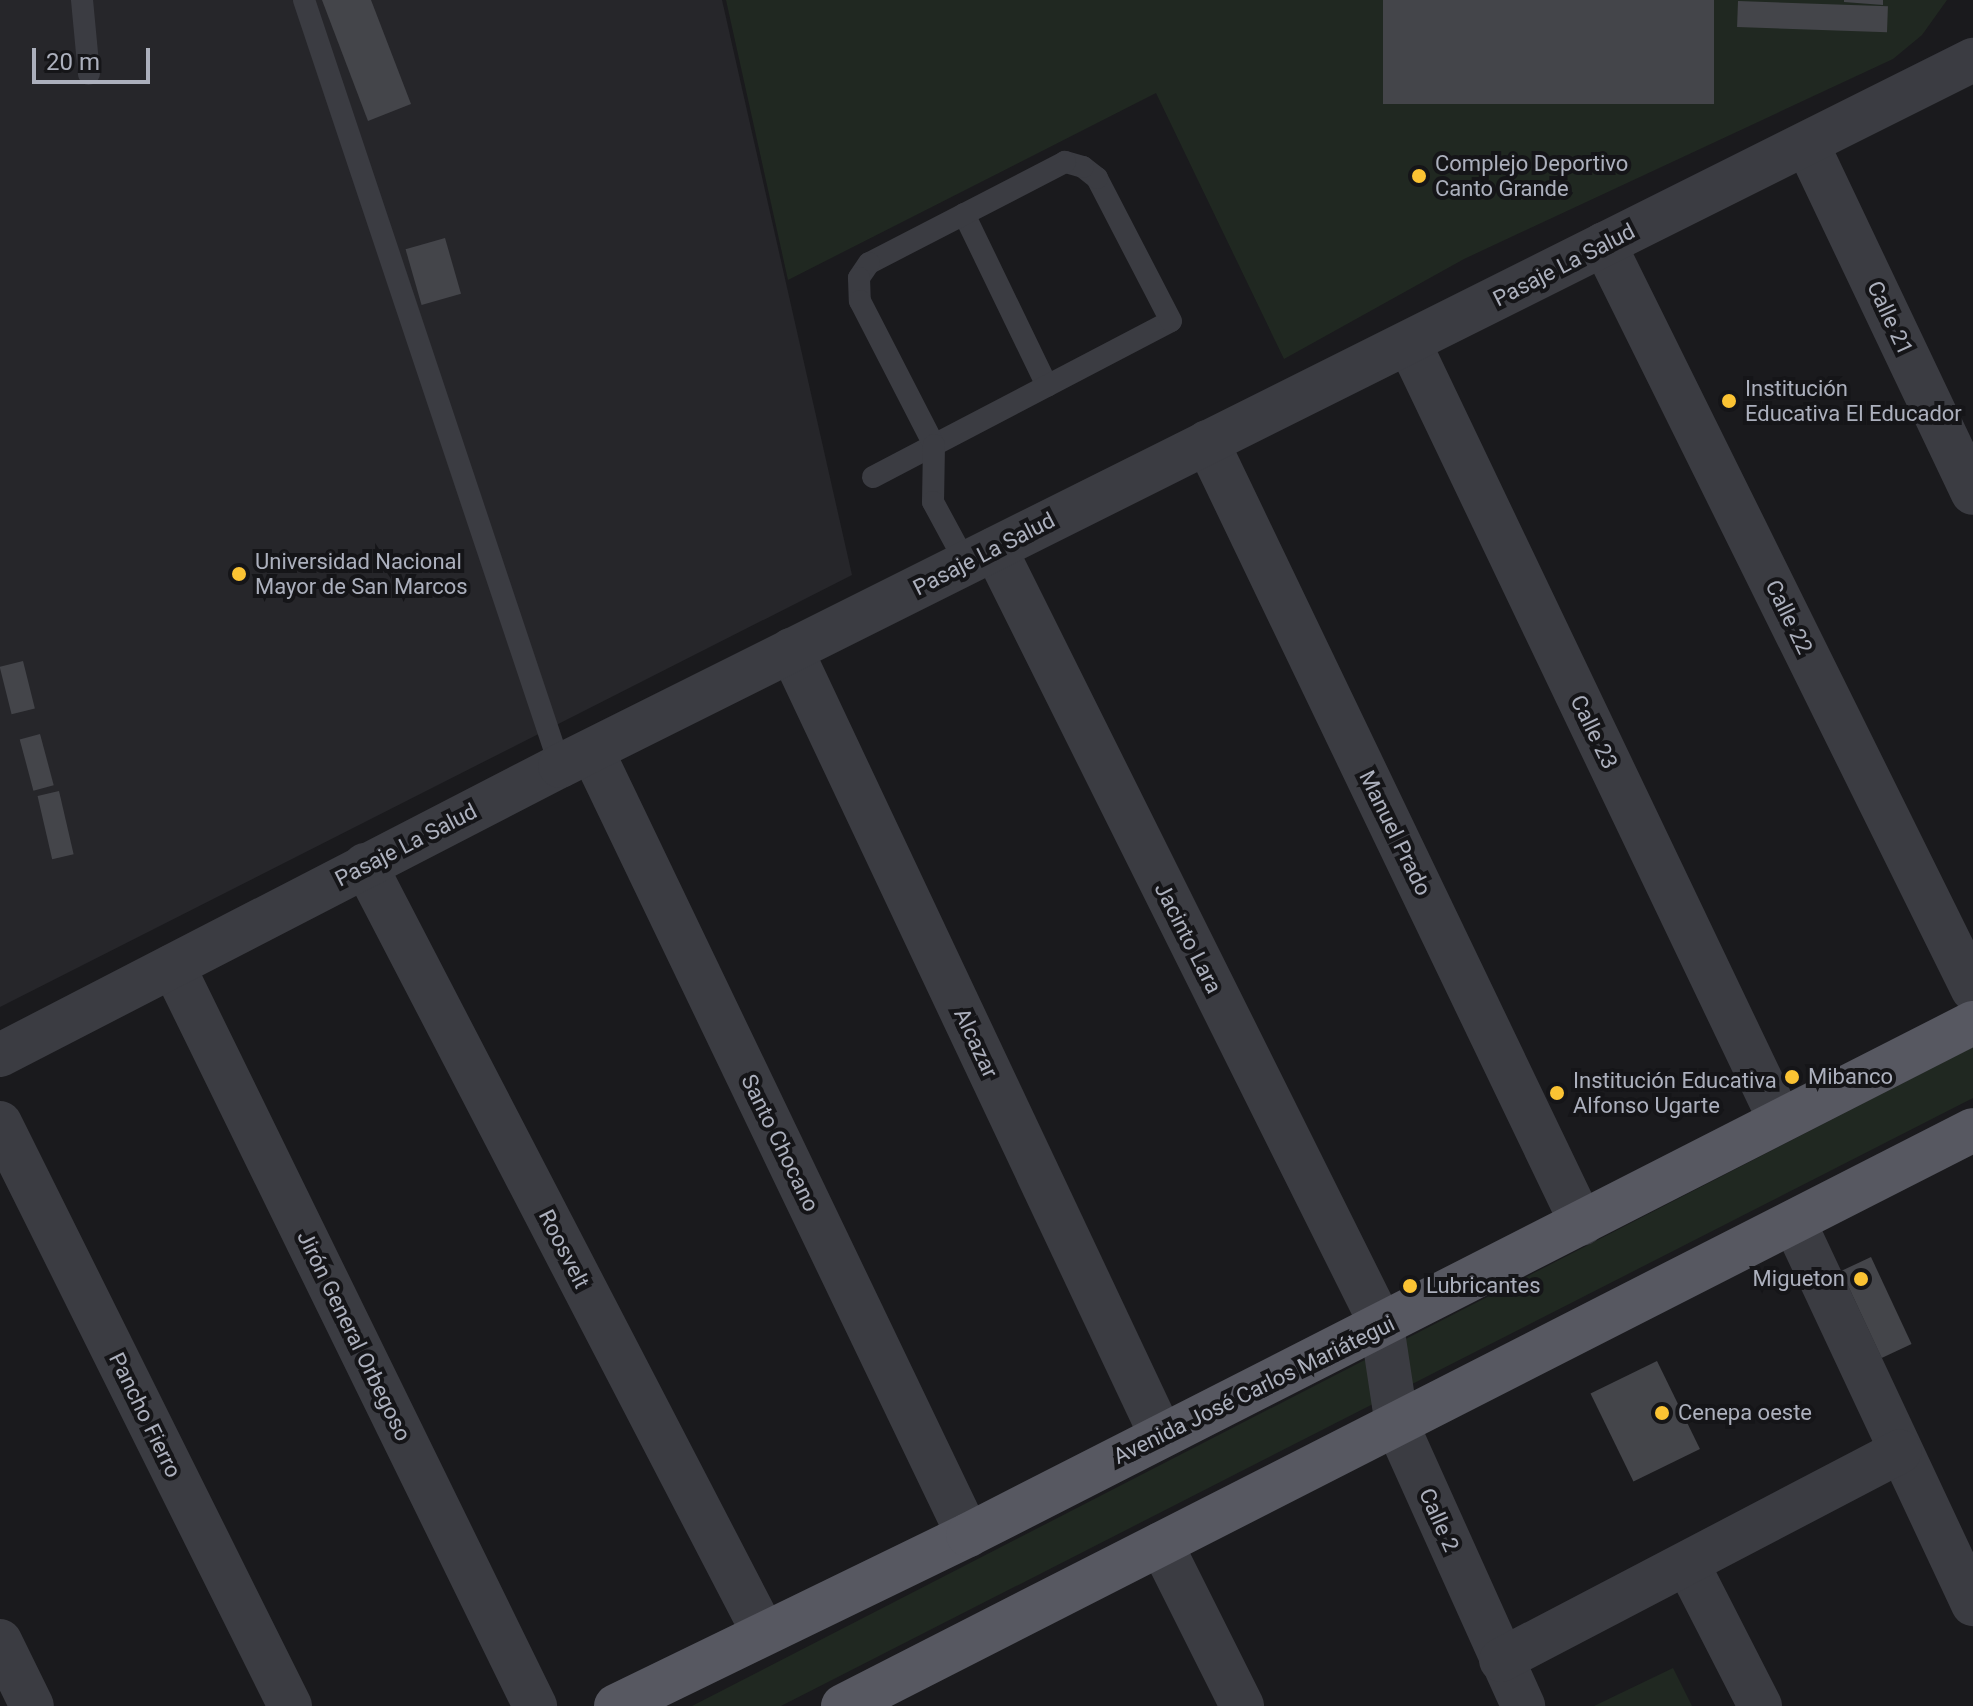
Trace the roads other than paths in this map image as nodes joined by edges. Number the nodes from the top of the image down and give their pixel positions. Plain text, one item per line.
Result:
1 (82, 0) edge
2 (304, 0) edge
3 (1973, 60) edge
4 (89, 74) dead end
5 (1807, 144) junction
6 (964, 214) junction
7 (1604, 244) junction
8 (1409, 343) junction
9 (1047, 386) junction
10 (1207, 442) junction
11 (934, 445) junction
12 (873, 477) dead end
13 (1973, 493) edge
14 (980, 556) junction
15 (791, 650) junction
16 (576, 758) junction
17 (365, 865) junction
18 (173, 966) junction
19 (1973, 990) edge
20 (1973, 1023) edge
21 (0, 1055) edge
22 (1780, 1120) junction
23 (0, 1123) edge
24 (1973, 1130) edge
25 (1794, 1222) junction
26 (1582, 1224) junction
27 (1382, 1326) junction
28 (1397, 1425) junction
29 (1161, 1435) junction
30 (1900, 1451) junction
31 (968, 1535) junction
32 (1161, 1544) junction
33 (1688, 1565) junction
34 (1973, 1604) edge
35 (763, 1632) junction
36 (0, 1641) edge
37 (1501, 1660) junction
38 (32, 1706) edge
39 (290, 1706) edge
40 (535, 1706) edge
41 (616, 1706) edge
42 (843, 1706) edge
43 (1242, 1706) edge
44 (1523, 1706) edge
45 (1760, 1706) edge

1 - 4 lane
2 - 16 lane
3 - 5 street, Pasaje La Salud
5 - 7 street, Pasaje La Salud
5 - 13 street, Calle 21
6 - 9 lane
6 - 9 lane
6 - 11 lane
7 - 8 street, Pasaje La Salud
7 - 19 street, Calle 22
8 - 10 street, Pasaje La Salud
8 - 22 street, Calle 23
9 - 11 lane
10 - 14 street, Pasaje La Salud
10 - 26 street, Manuel Prado
11 - 12 lane
11 - 14 lane
14 - 15 street, Pasaje La Salud
14 - 27 street, Jacinto Lara
15 - 16 street, Pasaje La Salud
15 - 29 street, Alcazar
16 - 17 street, Pasaje La Salud
16 - 31 street, Santo Chocano
17 - 18 street, Pasaje La Salud
17 - 35 street, Roosvelt
18 - 21 street, Pasaje La Salud
18 - 40 street, Jirón General Orbegoso
20 - 22 main road, Avenida José Carlos Mariátegui
22 - 26 main road, Avenida José Carlos Mariátegui
23 - 39 street, Pancho Fierro
24 - 25 main road
25 - 28 main road
25 - 30 street
26 - 27 main road, Avenida José Carlos Mariátegui
27 - 28 street, Calle 2
27 - 29 main road, Avenida José Carlos Mariátegui
28 - 32 main road
28 - 37 street, Calle 2
29 - 31 main road, Avenida José Carlos Mariátegui
30 - 33 street
30 - 34 street
31 - 35 main road, Avenida José Carlos Mariátegui
32 - 42 main road
32 - 43 street
33 - 37 street
33 - 45 street
35 - 41 main road, Avenida José Carlos Mariátegui
36 - 38 street
37 - 44 street, Calle 2

